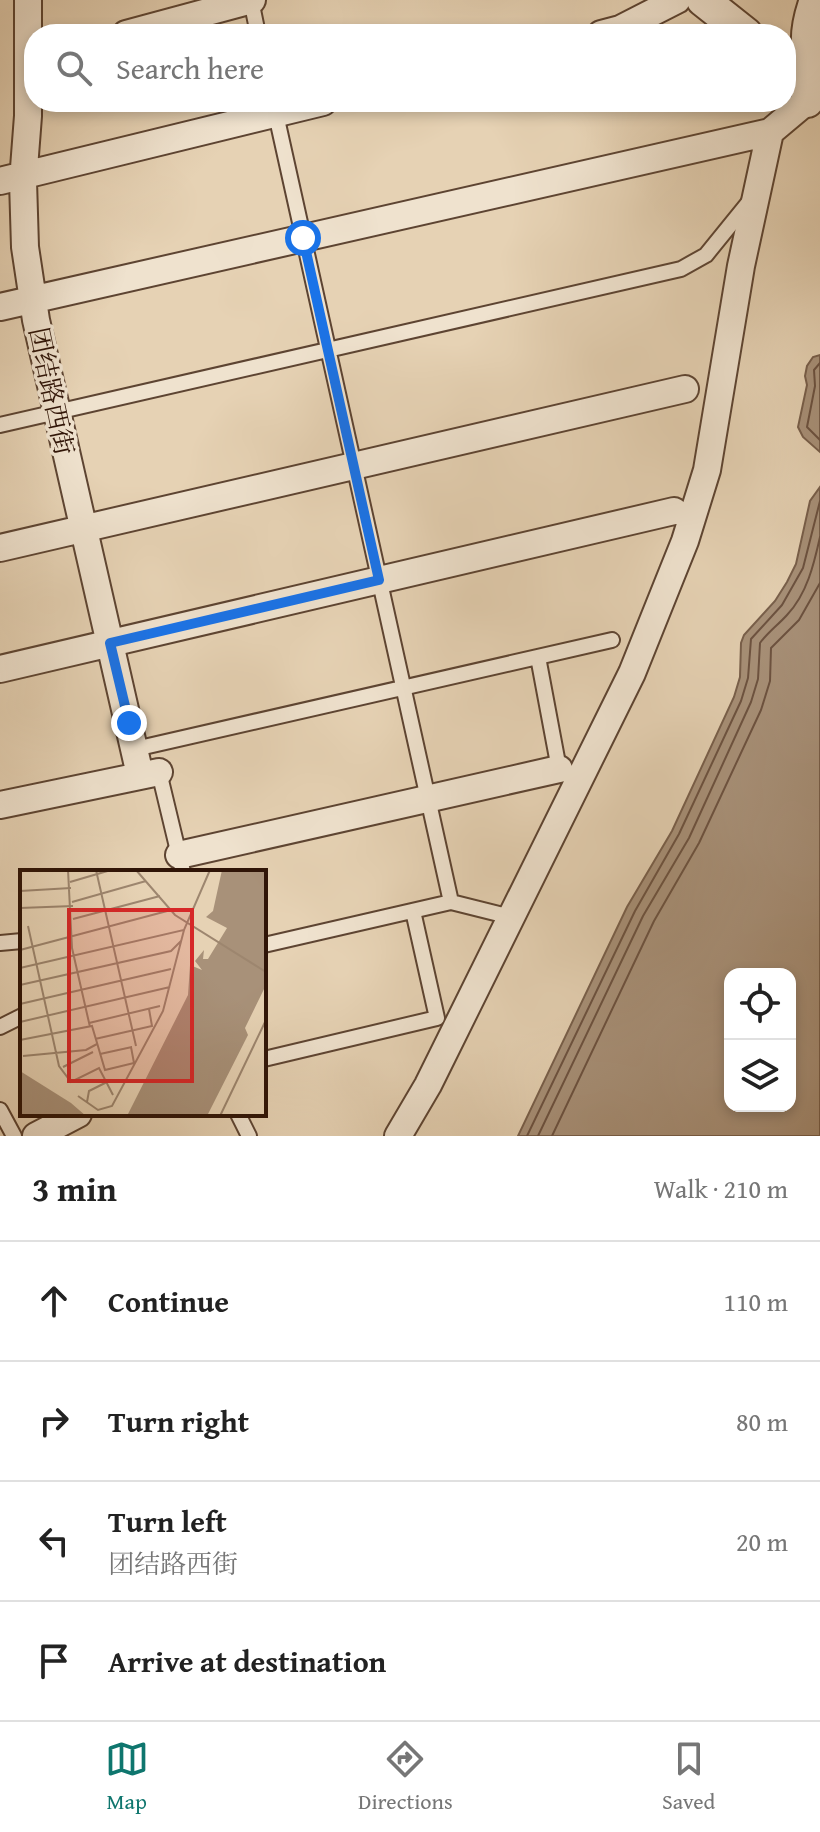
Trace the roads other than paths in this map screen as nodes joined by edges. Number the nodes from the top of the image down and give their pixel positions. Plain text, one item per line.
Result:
1 (28, 0) edge
2 (251, 0) edge
3 (678, 0) edge
4 (703, 0) edge
5 (816, 0) edge
6 (29, 24) edge
7 (163, 24) edge
8 (256, 24) edge
9 (630, 24) edge
10 (705, 24) edge
11 (733, 24) edge
12 (796, 77) edge
13 (809, 94) edge
14 (28, 112) edge
15 (259, 112) edge
16 (275, 112) edge
17 (791, 112) edge
18 (770, 132) junction
19 (12, 178) edge
20 (757, 193) junction
21 (303, 238) junction
22 (33, 300) junction
23 (0, 307) edge
24 (328, 350) junction
25 (685, 389) dead end
26 (56, 412) junction
27 (0, 425) edge
28 (354, 466) junction
29 (674, 511) dead end
30 (83, 529) junction
31 (0, 548) edge
32 (379, 580) junction
33 (612, 640) dead end
34 (110, 643) junction
35 (538, 657) junction
36 (0, 669) edge
37 (403, 688) junction
38 (135, 749) junction
39 (559, 769) joint
40 (149, 774) junction
41 (428, 799) junction
42 (0, 805) edge
43 (181, 864) edge
44 (451, 902) junction
45 (413, 911) junction
46 (511, 917) junction
47 (20, 941) edge
48 (0, 943) edge
49 (266, 945) edge
50 (20, 1017) edge
51 (0, 1027) edge
52 (266, 1059) edge
53 (0, 1110) edge
54 (74, 1116) edge
55 (239, 1116) edge
56 (14, 1136) edge
57 (36, 1136) edge
58 (249, 1136) edge
59 (398, 1136) edge

1 - 6 street, 团结路西街
2 - 7 street
2 - 8 lane
3 - 9 street
3 - 10 street
4 - 11 street
5 - 13 street
12 - 13 street
14 - 19 street, 团结路西街
15 - 19 street
16 - 21 lane
17 - 18 street
18 - 20 street
18 - 21 street
19 - 22 street, 团结路西街
20 - 24 lane
20 - 46 street
21 - 22 street
21 - 24 lane
22 - 23 street
22 - 26 street, 团结路西街
24 - 26 lane
24 - 28 lane
25 - 28 street
26 - 27 lane
26 - 30 street, 团结路西街
28 - 30 street
28 - 32 lane
29 - 32 street
30 - 31 street
30 - 34 street, 团结路西街
32 - 34 street
32 - 37 lane
33 - 35 lane
34 - 36 street
34 - 38 street, 团结路西街
35 - 37 lane
35 - 39 lane
37 - 38 lane
37 - 41 lane
38 - 40 street, 团结路西街
39 - 41 street
40 - 42 street
40 - 43 lane
41 - 43 street
41 - 44 lane
44 - 45 lane
44 - 46 lane
45 - 49 lane
45 - 52 lane
46 - 59 street
47 - 48 lane
50 - 51 lane
53 - 56 lane
54 - 57 street
55 - 58 lane

